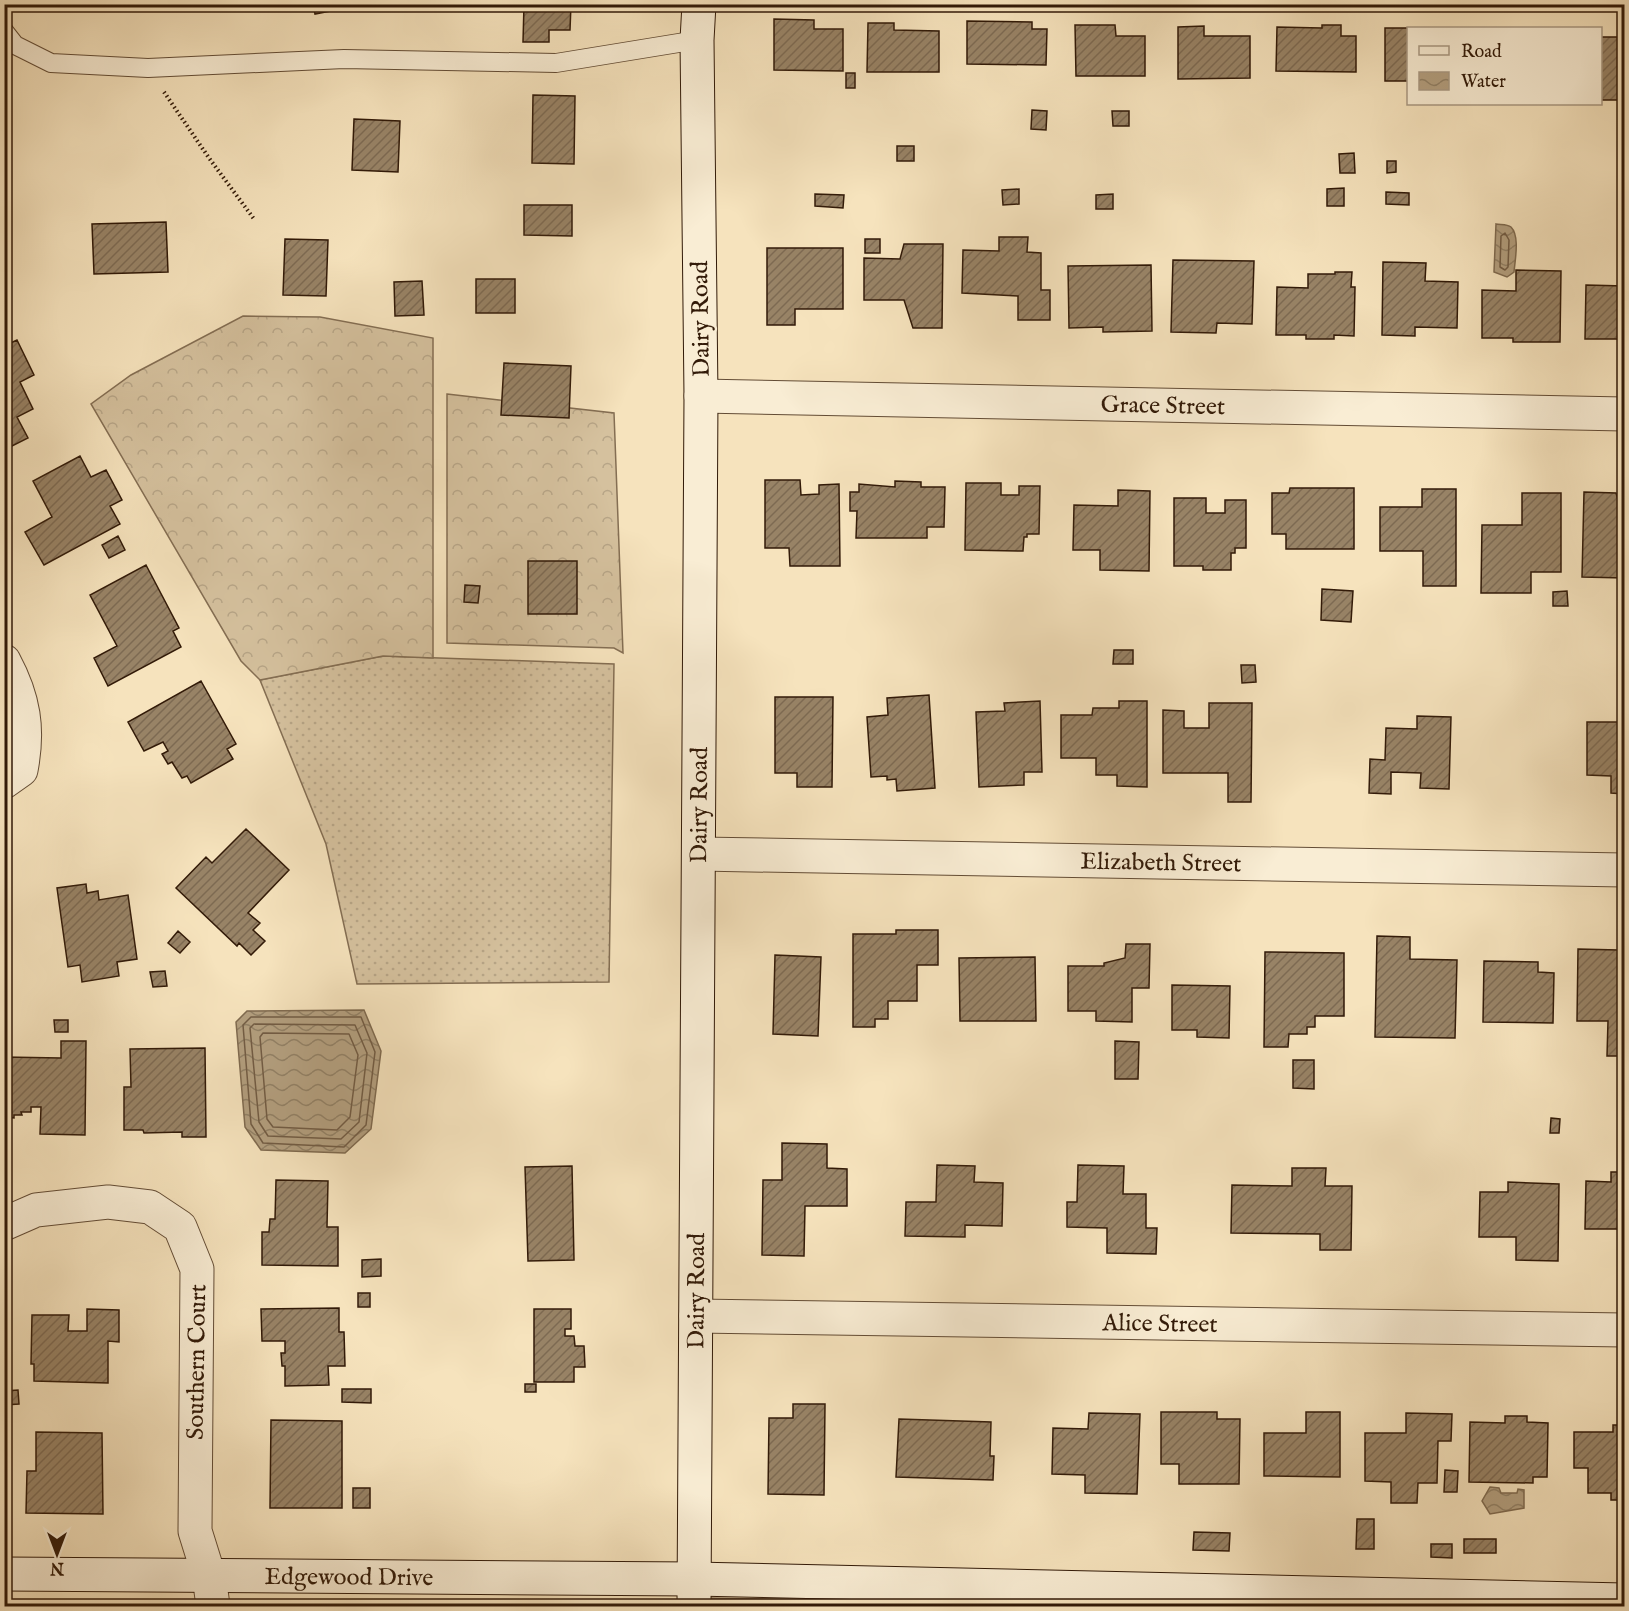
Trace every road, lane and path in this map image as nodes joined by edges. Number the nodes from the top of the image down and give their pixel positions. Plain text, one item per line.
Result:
1 (699, 4) edge
2 (4, 31) edge
3 (697, 40) junction
4 (148, 68) junction
5 (254, 219) dead end
6 (701, 396) junction
7 (1624, 414) edge
8 (4, 661) edge
9 (13, 776) edge
10 (699, 854) junction
11 (1624, 870) edge
12 (4, 1224) edge
13 (696, 1316) junction
14 (1624, 1330) edge
15 (4, 1574) edge
16 (211, 1591) edge
17 (694, 1593) edge
18 (1186, 1599) edge
19 (1624, 1600) edge

1 - 3 street, Dairy Road
2 - 4 lane
3 - 4 lane
3 - 6 street, Dairy Road
4 - 5 path
6 - 7 street, Grace Street
6 - 10 street, Dairy Road
8 - 9 street
10 - 11 street, Elizabeth Street
10 - 13 street, Dairy Road
12 - 16 street, Southern Court
13 - 14 street, Alice Street
13 - 17 street, Dairy Road
15 - 16 street, Edgewood Drive
16 - 17 street, Edgewood Drive
17 - 18 street, Edgewood Drive
18 - 19 street, Edgewood Drive

